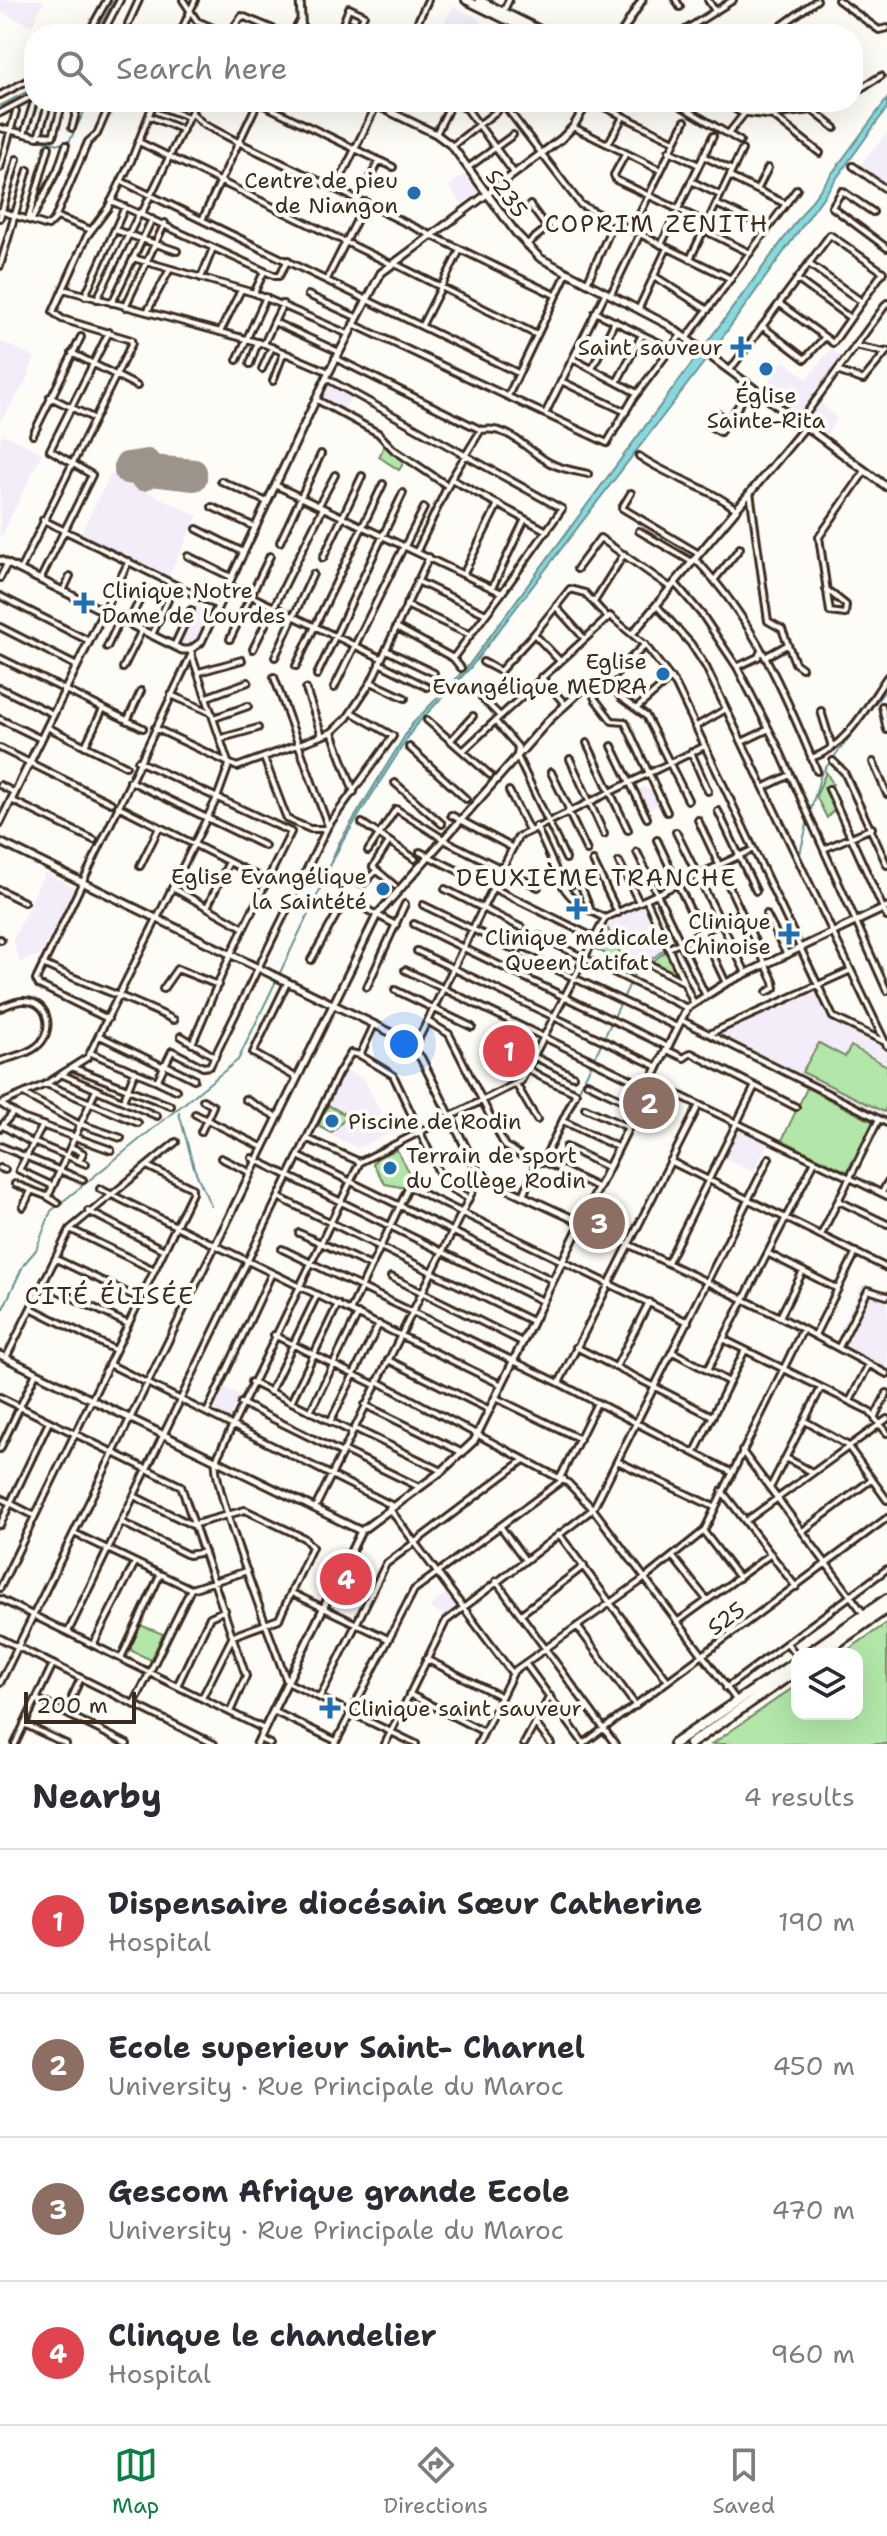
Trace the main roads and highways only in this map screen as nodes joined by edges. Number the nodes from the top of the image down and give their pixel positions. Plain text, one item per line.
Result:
1 (466, 0) edge
2 (479, 0) edge
3 (502, 14) junction
4 (518, 24) edge
5 (525, 24) edge
6 (887, 1599) edge
7 (887, 1608) edge
8 (816, 1648) edge
9 (830, 1648) edge
10 (791, 1663) edge
11 (791, 1674) edge
12 (674, 1744) edge
13 (690, 1744) edge

1 - 3 main road
2 - 3 main road
3 - 4 main road
3 - 5 main road
6 - 8 main road
7 - 9 main road
10 - 12 main road
11 - 13 main road

